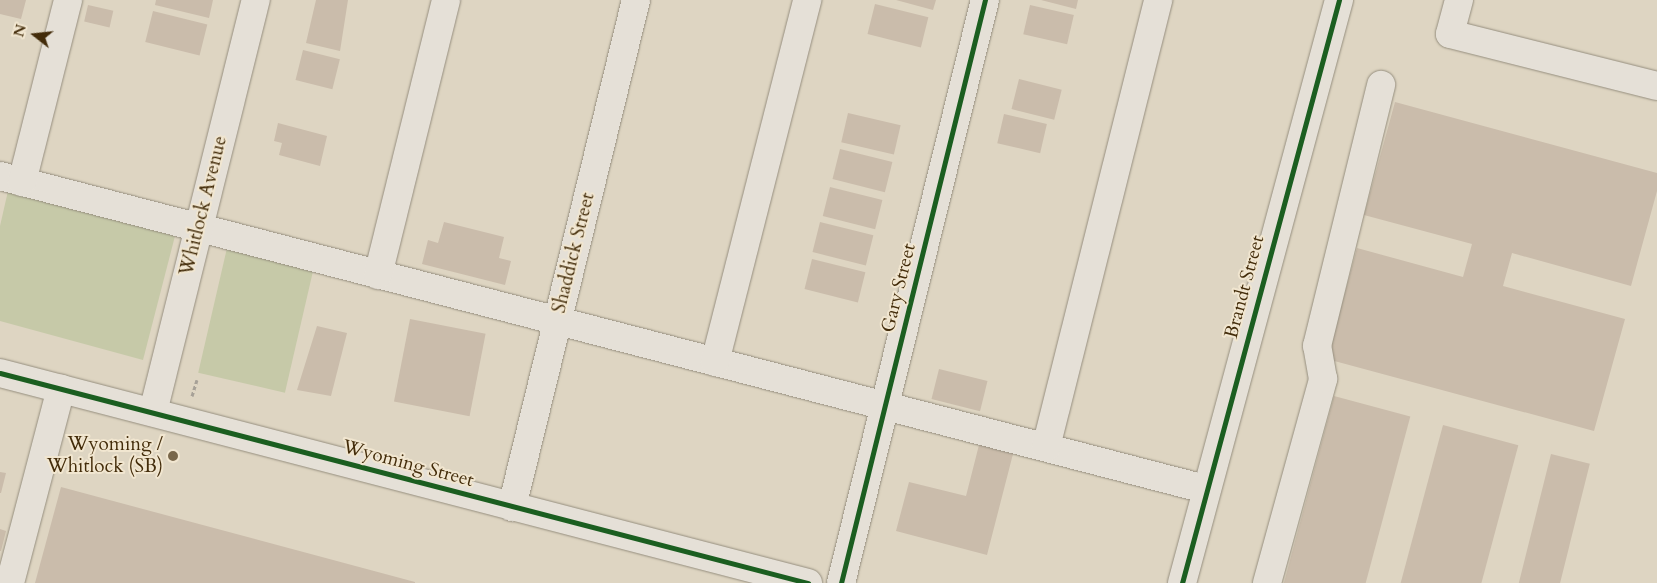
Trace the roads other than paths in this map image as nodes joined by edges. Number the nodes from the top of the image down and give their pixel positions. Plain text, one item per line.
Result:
1 (68, 0) edge
2 (256, 0) edge
3 (446, 0) edge
4 (636, 0) edge
5 (807, 0) edge
6 (985, 0) edge
7 (1158, 0) edge
8 (1338, 0) edge
9 (1459, 0) edge
10 (1381, 85) dead end
11 (1657, 86) edge
12 (11, 179) edge
13 (199, 228) junction
14 (378, 275) junction
15 (558, 322) junction
16 (715, 362) junction
17 (0, 373) edge
18 (61, 389) junction
19 (885, 405) junction
20 (153, 412) junction
21 (1046, 447) junction
22 (1205, 489) junction
23 (512, 507) junction
24 (10, 583) edge
25 (808, 583) edge
26 (841, 583) edge
27 (1182, 583) edge
28 (1267, 583) edge

1 - 12 street
2 - 13 street, Whitlock Avenue
3 - 14 street
4 - 15 street, Shaddick Street
5 - 16 street
6 - 19 street, Gary Street
7 - 21 street
8 - 22 street, Brandt Street
9 - 11 street
10 - 28 street
12 - 13 street
13 - 14 street
13 - 20 street, Whitlock Avenue
14 - 15 street
15 - 16 street
15 - 23 street, Shaddick Street
16 - 19 street
17 - 18 street, Wyoming Street
18 - 20 street, Wyoming Street
18 - 24 street
19 - 21 street
19 - 26 street, Gary Street
20 - 23 street, Wyoming Street
21 - 22 street
22 - 27 street, Brandt Street
23 - 25 street, Wyoming Street

